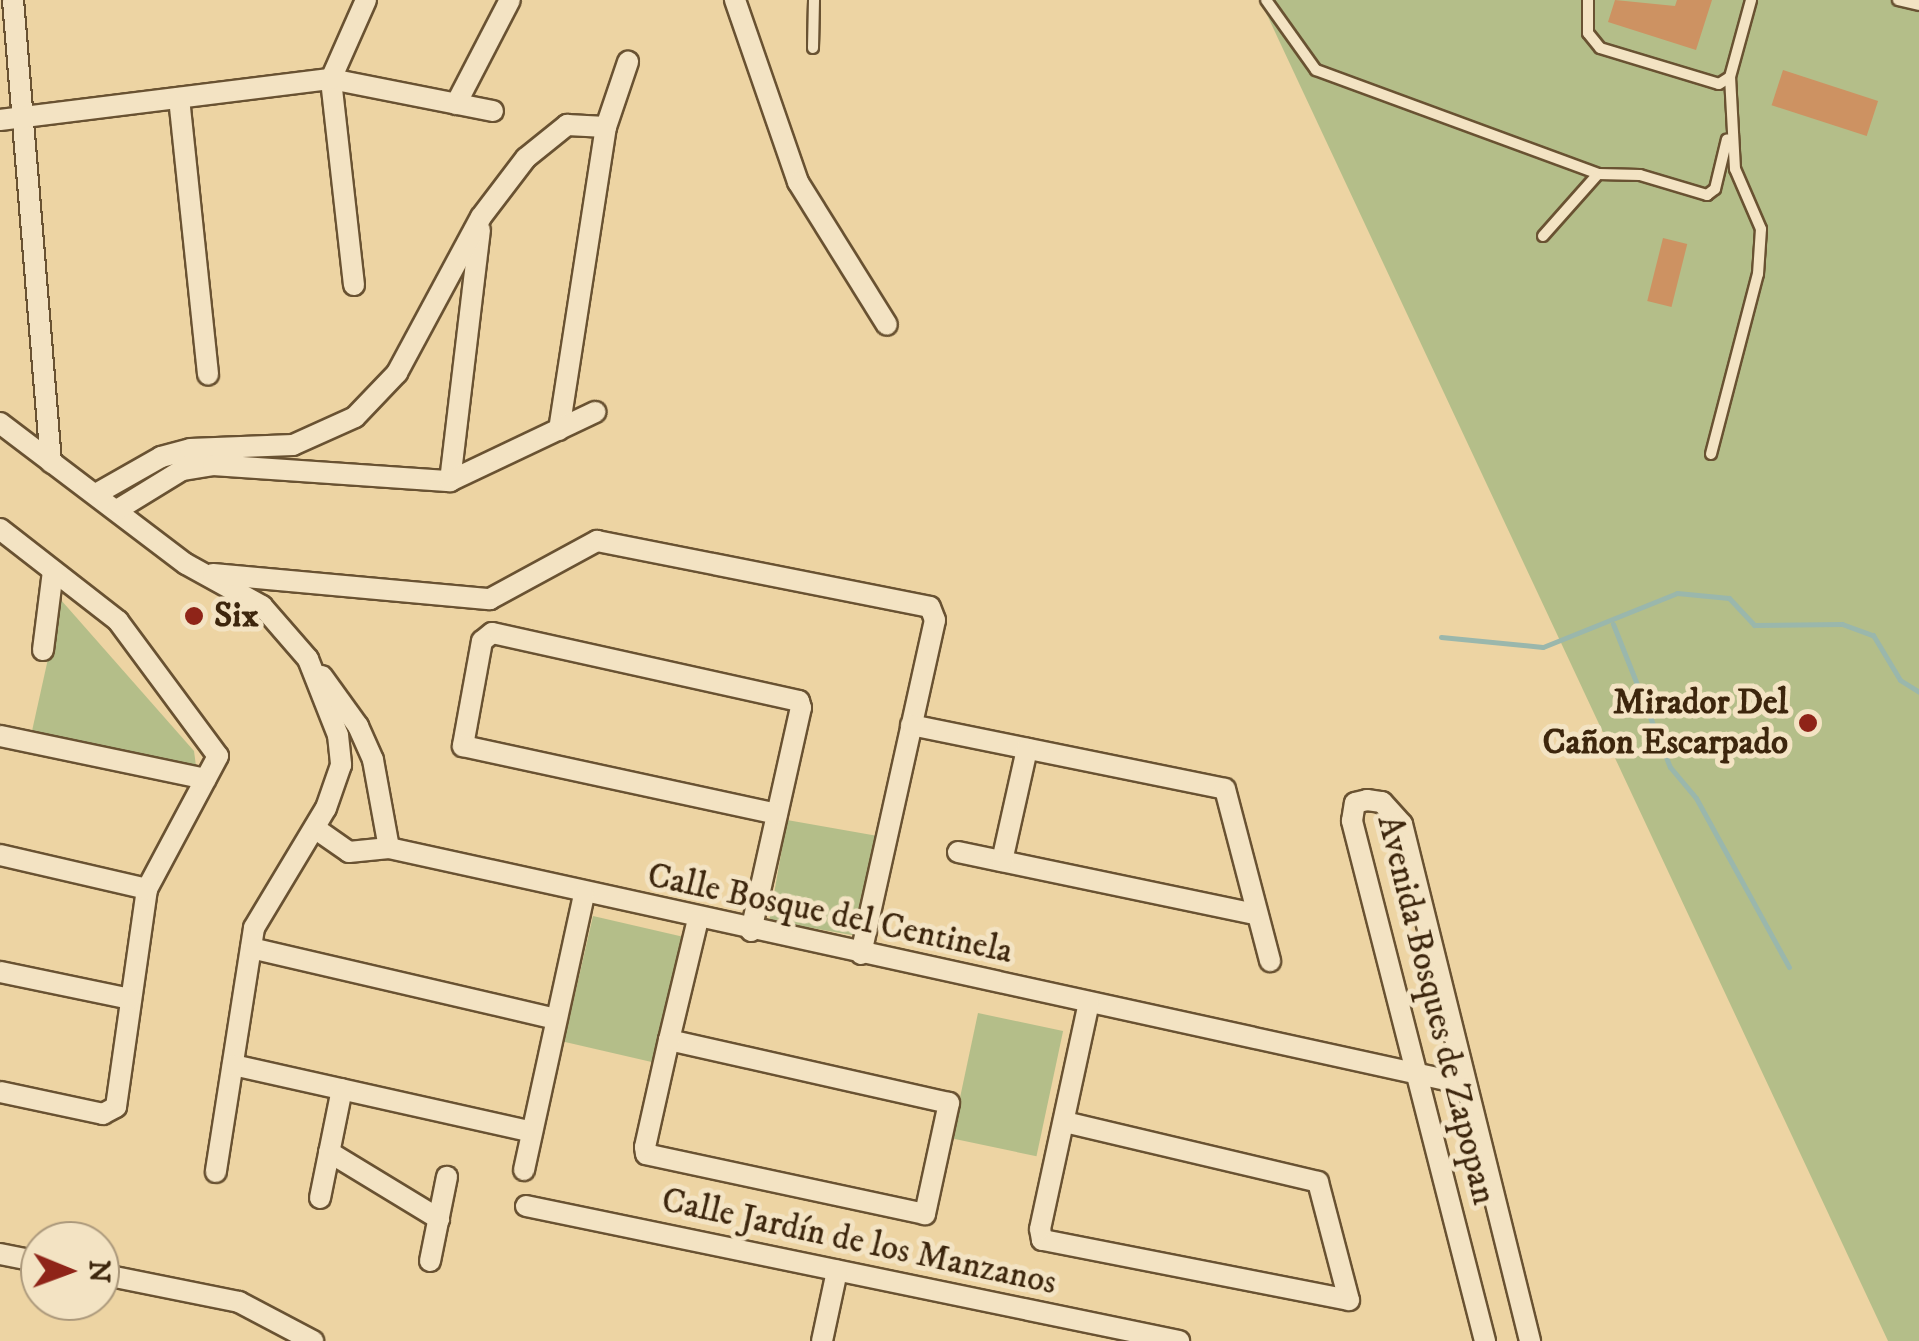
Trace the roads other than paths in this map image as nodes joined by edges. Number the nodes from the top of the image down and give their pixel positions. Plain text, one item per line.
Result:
1 (13, 0) edge
2 (366, 0) edge
3 (510, 0) edge
4 (735, 0) edge
5 (814, 0) edge
6 (1266, 0) edge
7 (1588, 0) edge
8 (1751, 0) edge
9 (1898, 0) edge
10 (1919, 6) edge
11 (813, 48) dead end
12 (628, 62) dead end
13 (1730, 77) junction
14 (331, 79) junction
15 (179, 98) junction
16 (456, 104) junction
17 (494, 111) dead end
18 (24, 117) junction
19 (0, 120) edge
20 (606, 128) junction
21 (1728, 134) junction
22 (1598, 174) junction
23 (481, 217) junction
24 (1544, 236) dead end
25 (354, 286) dead end
26 (887, 325) dead end
27 (208, 374) dead end
28 (595, 412) dead end
29 (0, 423) edge
30 (559, 430) junction
31 (293, 444) junction
32 (1711, 454) dead end
33 (51, 462) junction
34 (292, 470) junction
35 (450, 481) junction
36 (96, 494) junction
37 (117, 510) junction
38 (0, 530) edge
39 (53, 571) junction
40 (212, 574) junction
41 (297, 584) junction
42 (277, 623) junction
43 (43, 650) dead end
44 (308, 660) junction
45 (911, 724) junction
46 (0, 736) edge
47 (1027, 749) junction
48 (373, 760) junction
49 (341, 765) junction
50 (206, 779) junction
51 (777, 814) junction
52 (316, 828) junction
53 (389, 848) junction
54 (958, 852) dead end
55 (0, 855) edge
56 (1002, 861) junction
57 (148, 888) junction
58 (584, 895) junction
59 (1256, 914) junction
60 (698, 919) junction
61 (751, 931) junction
62 (251, 948) junction
63 (861, 954) junction
64 (1270, 961) dead end
65 (0, 972) edge
66 (130, 1000) junction
67 (1089, 1003) junction
68 (556, 1019) junction
69 (669, 1040) junction
70 (232, 1065) junction
71 (1416, 1074) junction
72 (1464, 1084) junction
73 (342, 1090) junction
74 (0, 1092) edge
75 (1065, 1122) junction
76 (530, 1131) junction
77 (330, 1152) junction
78 (524, 1170) dead end
79 (216, 1172) dead end
80 (447, 1177) dead end
81 (320, 1198) dead end
82 (526, 1206) dead end
83 (439, 1219) junction
84 (430, 1261) dead end
85 (836, 1271) junction
86 (120, 1278) edge
87 (313, 1341) edge
88 (822, 1341) edge
89 (1179, 1341) edge
90 (1485, 1341) edge
91 (1530, 1341) edge

1 - 18 street
2 - 14 street
3 - 16 street
4 - 26 street
5 - 11 lane
6 - 22 lane
7 - 13 lane
8 - 13 lane
9 - 10 lane
12 - 20 street
13 - 21 lane
14 - 15 street
14 - 16 street
14 - 25 street
15 - 18 street
15 - 27 street
16 - 17 street
18 - 19 street
18 - 33 street
20 - 23 street
20 - 30 street
21 - 22 lane
21 - 32 lane
22 - 24 lane
23 - 31 street
23 - 35 street
28 - 30 street
29 - 33 street
30 - 35 street
31 - 34 street
31 - 36 street
33 - 36 street
34 - 35 street
34 - 37 street
36 - 37 street
37 - 40 street
38 - 39 street
39 - 43 street
39 - 50 street
40 - 41 street
40 - 42 street
41 - 42 street
41 - 45 street
42 - 44 street
44 - 48 street
44 - 49 street
45 - 47 street
45 - 63 street
46 - 50 street
47 - 56 street
47 - 59 street
48 - 49 street
48 - 53 street
49 - 52 street
50 - 57 street
51 - 51 street
51 - 61 street
52 - 53 street, Calle Bosque del Centinela
52 - 62 street
53 - 58 street, Calle Bosque del Centinela
54 - 56 street
55 - 57 street
56 - 59 street
57 - 66 street
58 - 60 street, Calle Bosque del Centinela
58 - 68 street
59 - 64 street
60 - 61 street, Calle Bosque del Centinela
60 - 69 street
61 - 63 street, Calle Bosque del Centinela
62 - 68 street
62 - 70 street
63 - 67 street, Calle Bosque del Centinela
65 - 66 street
66 - 74 street
67 - 71 street, Calle Bosque del Centinela
67 - 75 street
68 - 76 street
69 - 69 street
70 - 73 street
70 - 79 street
71 - 72 street, Calle Bosque del Centinela
71 - 72 street, Avenida Bosques de Zapopan
71 - 90 street, Avenida Bosques de Zapopan
72 - 91 street, Avenida Bosques de Zapopan
73 - 76 street
73 - 77 street
75 - 75 street
76 - 78 street
77 - 81 street
77 - 83 street
80 - 83 street
82 - 85 street, Calle Jardín de los Manzanos
83 - 84 street
85 - 88 street
85 - 89 street, Calle Jardín de los Manzanos
86 - 87 street

